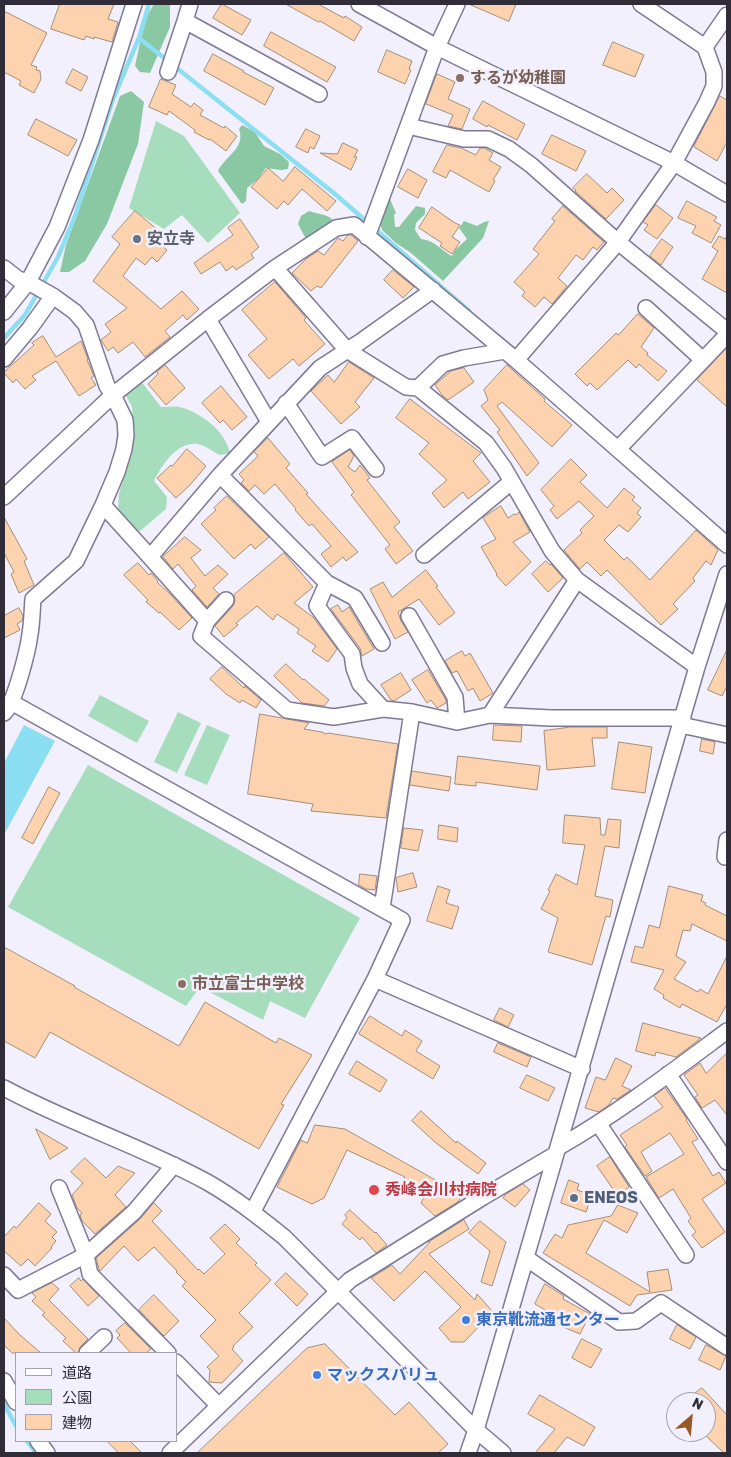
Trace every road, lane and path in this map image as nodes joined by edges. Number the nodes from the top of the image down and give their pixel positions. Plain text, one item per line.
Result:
1 (134, 4) edge
2 (190, 4) edge
3 (359, 4) edge
4 (457, 4) edge
5 (641, 4) edge
6 (727, 15) edge
7 (185, 21) junction
8 (437, 47) junction
9 (705, 47) junction
10 (168, 72) dead end
11 (319, 94) dead end
12 (408, 126) junction
13 (674, 163) junction
14 (727, 194) edge
15 (367, 237) junction
16 (618, 242) junction
17 (4, 268) edge
18 (274, 268) junction
19 (28, 282) junction
20 (432, 290) junction
21 (53, 296) junction
22 (646, 308) dead end
23 (4, 312) edge
24 (208, 319) junction
25 (727, 333) edge
26 (347, 350) junction
27 (510, 356) junction
28 (4, 359) edge
29 (703, 360) junction
30 (418, 388) junction
31 (113, 395) junction
32 (286, 403) junction
33 (269, 422) junction
34 (621, 445) junction
35 (376, 469) dead end
36 (220, 474) junction
37 (511, 482) junction
38 (4, 497) edge
39 (103, 505) junction
40 (727, 545) edge
41 (424, 555) dead end
42 (150, 557) junction
43 (727, 574) edge
44 (577, 580) junction
45 (327, 583) junction
46 (226, 600) dead end
47 (408, 616) dead end
48 (207, 621) junction
49 (382, 644) dead end
50 (698, 667) junction
51 (7, 707) edge
52 (382, 709) junction
53 (412, 712) junction
54 (490, 715) junction
55 (457, 722) junction
56 (682, 722) junction
57 (727, 735) edge
58 (727, 840) edge
59 (725, 857) dead end
60 (382, 908) junction
61 (375, 979) junction
62 (727, 1031) edge
63 (582, 1069) junction
64 (668, 1074) junction
65 (4, 1088) edge
66 (598, 1123) junction
67 (557, 1150) junction
68 (727, 1162) edge
69 (174, 1165) junction
70 (59, 1188) dead end
71 (253, 1211) junction
72 (86, 1255) junction
73 (686, 1255) dead end
74 (526, 1258) junction
75 (4, 1276) edge
76 (338, 1291) junction
77 (104, 1337) dead end
78 (727, 1347) edge
79 (88, 1352) edge
80 (167, 1352) edge
81 (178, 1364) edge
82 (4, 1380) edge
83 (15, 1400) edge
84 (219, 1406) junction
85 (476, 1430) junction
86 (39, 1442) edge
87 (46, 1453) edge
88 (170, 1453) edge
89 (468, 1453) edge
90 (503, 1453) edge

1 - 19 street
2 - 7 street
3 - 8 street
4 - 8 street
5 - 9 street
6 - 9 street
7 - 10 street
7 - 11 street
8 - 12 street
8 - 13 street
9 - 13 street
12 - 15 street
12 - 16 street
13 - 14 street
13 - 16 street
15 - 18 street
15 - 20 street
16 - 25 street
16 - 27 street
17 - 19 street
18 - 24 street
18 - 26 street
19 - 21 street
19 - 23 street
20 - 26 street
20 - 27 street
21 - 28 street
21 - 31 street
22 - 29 street
24 - 31 street
24 - 33 street
25 - 29 street
26 - 30 street
26 - 32 street
27 - 30 street
27 - 34 street
29 - 34 street
30 - 37 street
31 - 38 street
31 - 39 street
32 - 33 street
32 - 35 street
33 - 36 street
34 - 40 street
36 - 42 street
36 - 45 street
37 - 41 street
37 - 44 street
39 - 42 street
39 - 51 street
42 - 48 street
43 - 50 street
44 - 50 street
44 - 54 street
45 - 49 street
45 - 52 street
46 - 48 street
47 - 55 street
48 - 52 street
50 - 56 street
51 - 60 street
52 - 53 street
53 - 55 street
53 - 60 street
54 - 55 street
54 - 56 street
56 - 57 street
56 - 63 street
58 - 59 street
60 - 61 street
61 - 63 street
61 - 71 street
62 - 64 street
63 - 67 street
64 - 66 street
64 - 68 street
65 - 69 street
66 - 67 street
66 - 73 street
67 - 74 street
67 - 76 street
69 - 71 street
69 - 72 street
70 - 72 street
71 - 76 street
72 - 75 street
72 - 80 street
74 - 78 street
74 - 85 street
76 - 84 street
76 - 85 street
77 - 79 street
81 - 84 street
82 - 83 street
84 - 88 street
85 - 89 street
85 - 90 street
86 - 87 street

